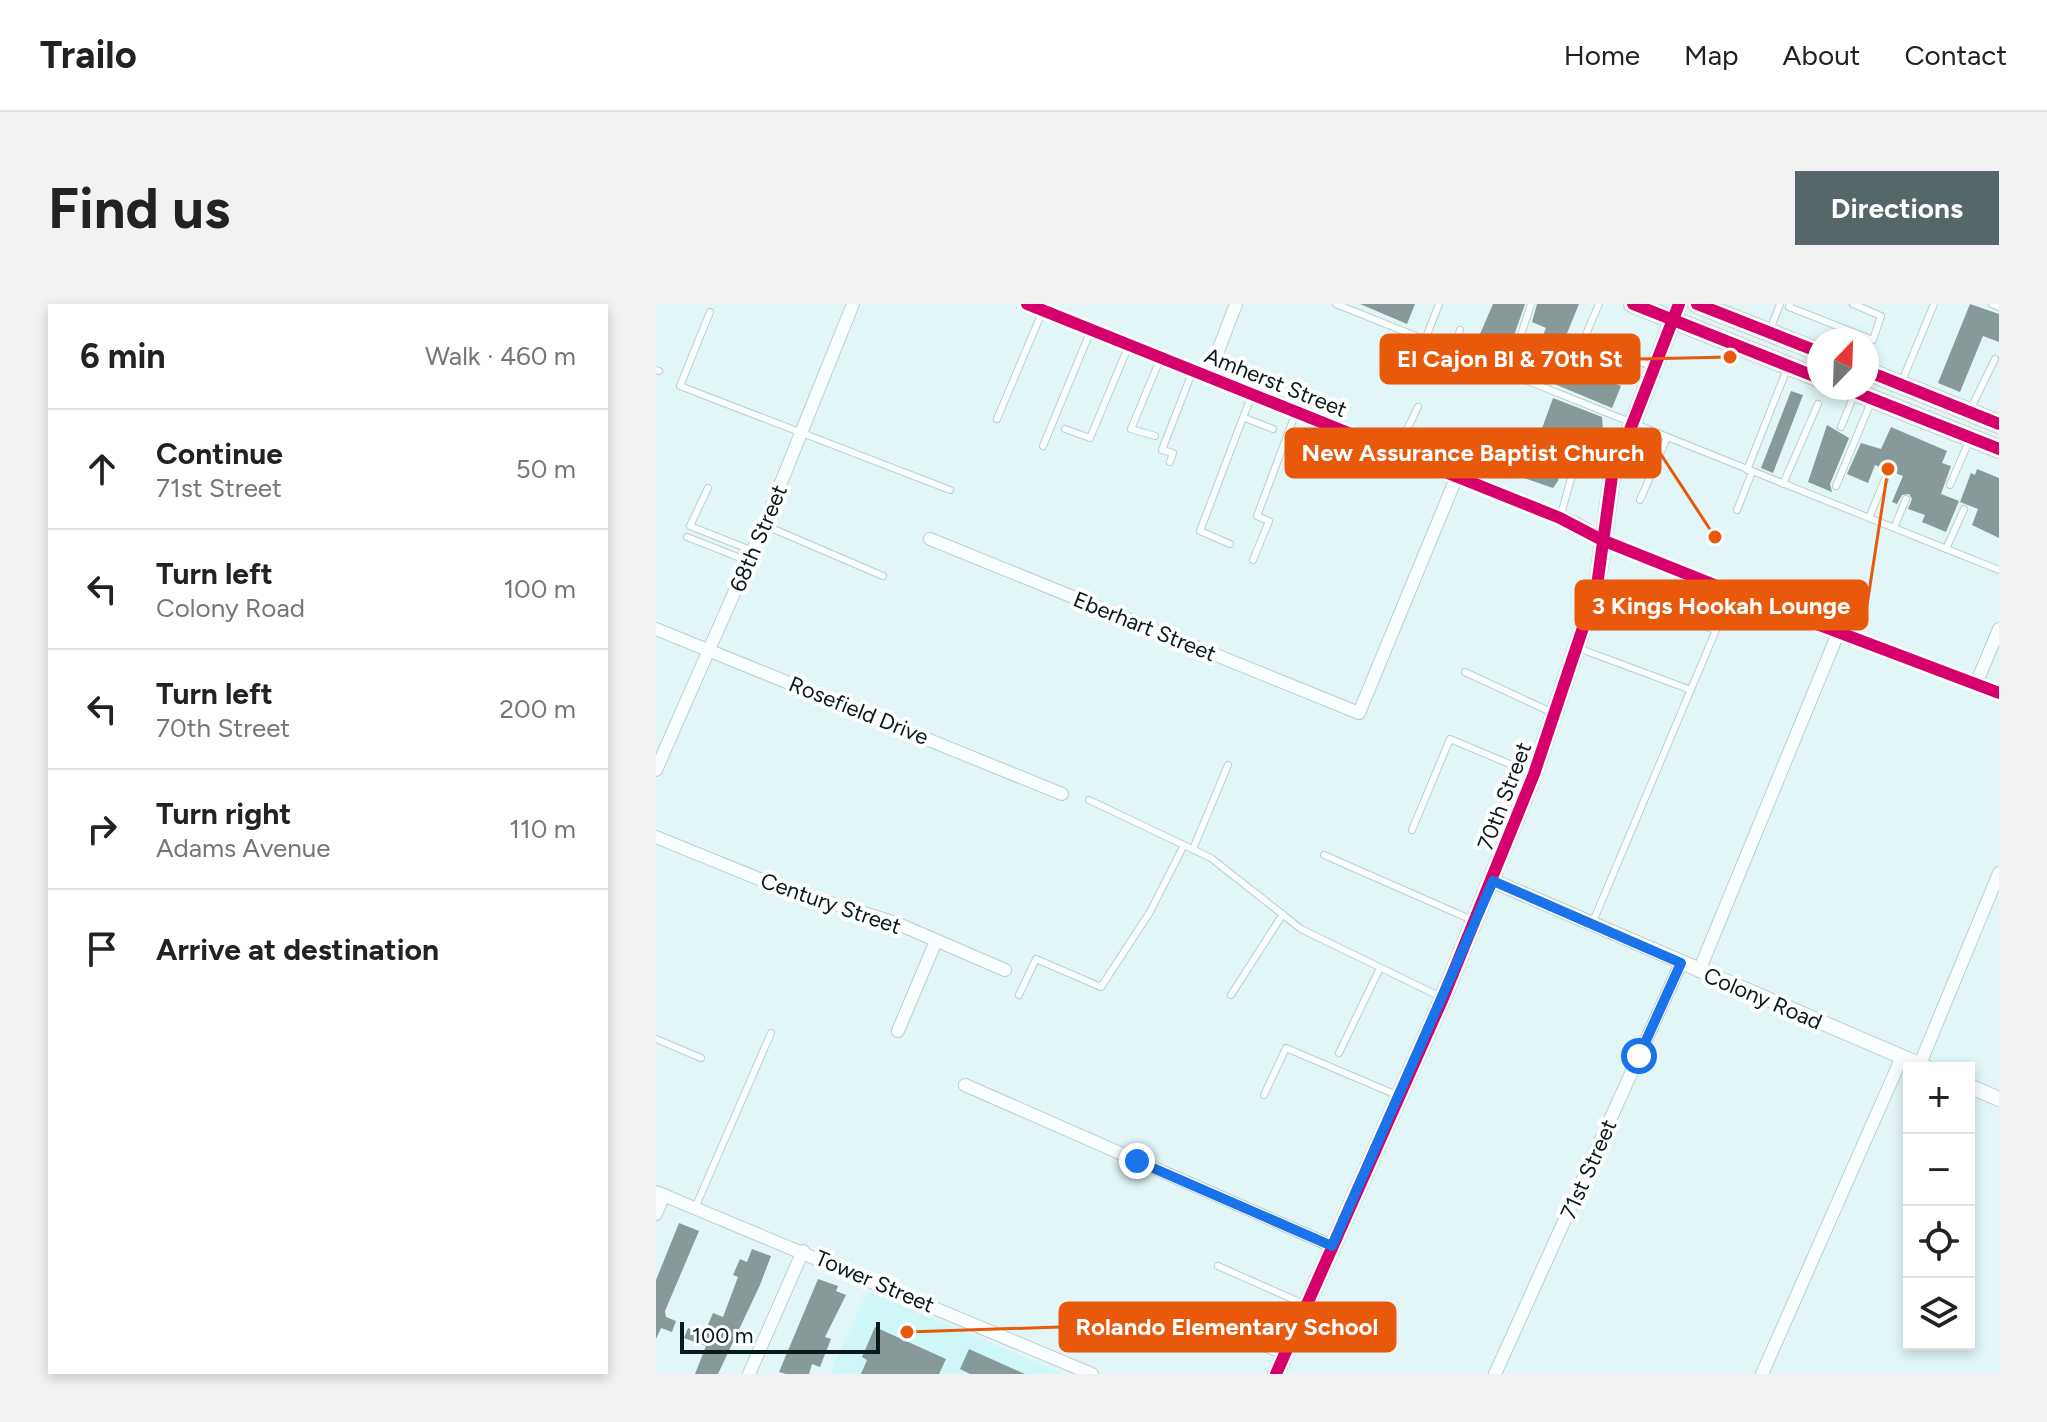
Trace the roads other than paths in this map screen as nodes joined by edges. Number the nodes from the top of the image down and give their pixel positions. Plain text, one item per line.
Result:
1 (853, 304) edge
2 (1027, 304) edge
3 (1236, 304) edge
4 (1336, 304) edge
5 (1439, 304) edge
6 (1531, 304) edge
7 (1599, 304) edge
8 (1633, 304) edge
9 (1697, 304) edge
10 (1780, 304) edge
11 (1790, 304) edge
12 (1853, 304) edge
13 (1934, 304) edge
14 (1992, 304) edge
15 (1999, 307) edge
16 (1726, 309) edge
17 (1043, 310) junction
18 (710, 312) dead end
19 (1676, 312) edge
20 (1834, 328) edge
21 (1877, 328) edge
22 (1091, 330) junction
23 (1460, 330) dead end
24 (1769, 332) junction
25 (1425, 340) junction
26 (1518, 344) dead end
27 (1129, 345) junction
28 (1807, 347) edge
29 (1454, 352) junction
30 (1161, 357) junction
31 (1995, 359) dead end
32 (1788, 366) junction
33 (1653, 367) junction
34 (1193, 370) junction
35 (1807, 373) edge
36 (1879, 376) edge
37 (1208, 377) junction
38 (1901, 384) junction
39 (1252, 394) junction
40 (1848, 400) edge
41 (1873, 400) edge
42 (1876, 400) edge
43 (1818, 404) dead end
44 (1418, 407) dead end
45 (1296, 412) junction
46 (1969, 412) junction
47 (1245, 418) junction
48 (997, 419) dead end
49 (1630, 424) junction
50 (1999, 424) edge
51 (1841, 427) dead end
52 (1065, 429) dead end
53 (1273, 429) dead end
54 (802, 433) junction
55 (1155, 436) dead end
56 (1970, 437) junction
57 (1667, 438) junction
58 (1043, 446) dead end
59 (1999, 449) edge
60 (1396, 452) junction
61 (1620, 454) junction
62 (1170, 462) dead end
63 (1750, 471) junction
64 (1457, 476) junction
65 (1885, 479) dead end
66 (1783, 484) junction
67 (1950, 485) dead end
68 (1836, 486) dead end
69 (708, 488) dead end
70 (950, 490) dead end
71 (1906, 499) dead end
72 (1640, 500) dead end
73 (1964, 509) dead end
74 (1737, 510) dead end
75 (1560, 518) junction
76 (1869, 518) junction
77 (764, 525) junction
78 (1894, 528) junction
79 (687, 537) dead end
80 (930, 539) dead end
81 (1602, 540) junction
82 (1230, 544) dead end
83 (1946, 549) junction
84 (751, 556) junction
85 (1253, 560) dead end
86 (1999, 570) edge
87 (883, 576) dead end
88 (1597, 586) junction
89 (1732, 592) junction
90 (656, 629) edge
91 (1999, 629) edge
92 (1715, 630) junction
93 (1839, 631) junction
94 (710, 648) junction
95 (1578, 648) junction
96 (1465, 672) dead end
97 (1976, 684) junction
98 (1691, 690) junction
99 (1999, 693) edge
100 (1556, 714) junction
101 (1228, 765) dead end
102 (656, 770) edge
103 (1534, 774) junction
104 (1062, 794) dead end
105 (1089, 800) dead end
106 (1412, 830) dead end
107 (656, 837) edge
108 (1184, 845) junction
109 (1193, 849) junction
110 (1324, 855) dead end
111 (1999, 873) edge
112 (1493, 881) junction
113 (1283, 914) junction
114 (1476, 921) junction
115 (1592, 925) junction
116 (936, 941) junction
117 (1681, 963) junction
118 (1380, 968) junction
119 (1005, 970) dead end
120 (1699, 971) junction
121 (1019, 995) dead end
122 (1231, 995) dead end
123 (1443, 998) junction
124 (898, 1031) dead end
125 (771, 1033) dead end
126 (656, 1039) edge
127 (1339, 1053) dead end
128 (1902, 1057) junction
129 (701, 1058) dead end
130 (1914, 1062) edge
131 (1926, 1062) edge
132 (965, 1085) dead end
133 (1975, 1089) edge
134 (1264, 1095) dead end
135 (1399, 1096) junction
136 (1999, 1099) edge
137 (660, 1194) edge
138 (695, 1208) junction
139 (656, 1214) edge
140 (1332, 1246) junction
141 (803, 1251) junction
142 (1218, 1266) dead end
143 (1306, 1305) junction
144 (1200, 1322) dead end
145 (1284, 1356) junction
146 (749, 1374) edge
147 (1092, 1374) edge
148 (1276, 1374) edge
149 (1495, 1374) edge
150 (1762, 1374) edge

1 - 54 street, 68th Street
2 - 17 street, Amherst Street
3 - 37 street
4 - 25 lane
5 - 25 lane
6 - 26 lane
7 - 33 lane
8 - 19 main road
9 - 16 main road
10 - 24 lane
11 - 20 lane
12 - 21 lane
13 - 38 lane
14 - 15 lane
16 - 24 main road
17 - 22 street, Amherst Street
17 - 48 lane
18 - 54 lane
19 - 32 main road
19 - 33 main road, 70th Street
22 - 27 street, Amherst Street
22 - 58 lane
23 - 29 lane
24 - 28 main road
25 - 29 lane
27 - 30 street, Amherst Street
27 - 52 lane
29 - 49 lane
30 - 34 street, Amherst Street
30 - 55 lane
31 - 46 lane
32 - 35 main road
32 - 63 lane
33 - 49 main road, 70th Street
34 - 37 street, Amherst Street
34 - 62 lane
36 - 38 main road
37 - 39 street, Amherst Street
38 - 46 main road
39 - 45 street, Amherst Street
39 - 47 lane
40 - 51 lane
41 - 68 lane
42 - 56 main road
43 - 66 lane
44 - 60 lane
45 - 60 street, Amherst Street
45 - 85 lane
46 - 50 main road
47 - 53 lane
47 - 82 lane
49 - 57 lane
49 - 61 main road, 70th Street
54 - 70 lane
54 - 77 street, 68th Street
56 - 59 main road
56 - 67 lane
57 - 63 lane
57 - 72 lane
60 - 64 street, Amherst Street
61 - 75 lane
61 - 81 main road, 70th Street
63 - 66 lane
63 - 74 lane
64 - 75 street, Amherst Street
64 - 80 street, Eberhart Street
65 - 76 lane
66 - 76 lane
69 - 84 lane
71 - 78 lane
73 - 83 lane
75 - 81 street, Amherst Street
76 - 78 lane
77 - 84 street, 68th Street
77 - 87 lane
78 - 83 lane
79 - 84 lane
81 - 88 main road, 70th Street
81 - 89 street, Amherst Street
83 - 86 lane
84 - 94 street, 68th Street
88 - 92 lane
88 - 95 main road, 70th Street
89 - 92 lane
89 - 93 street, Amherst Street
90 - 94 street, Rosefield Drive
91 - 97 street
92 - 98 lane
93 - 97 street, Amherst Street
93 - 120 street
94 - 102 street, 68th Street
94 - 104 street, Rosefield Drive
95 - 98 lane
95 - 100 main road, 70th Street
96 - 100 lane
97 - 99 street, Amherst Street
98 - 115 lane
100 - 103 main road, 70th Street
101 - 109 lane
103 - 106 lane
103 - 112 main road, 70th Street
105 - 108 lane
107 - 116 street, Century Street
108 - 109 lane
108 - 121 lane
109 - 113 lane
110 - 114 lane
111 - 131 street
112 - 114 main road, 70th Street
112 - 115 street, Colony Road
113 - 118 lane
113 - 122 lane
114 - 123 main road, 70th Street
115 - 117 street, Colony Road
116 - 119 street, Century Street
116 - 124 street
117 - 120 street, Colony Road
117 - 149 street, 71st Street
118 - 123 lane
118 - 127 lane
120 - 128 street, Colony Road
123 - 135 main road, 70th Street
125 - 138 lane
126 - 129 lane
128 - 130 street, Colony Road
128 - 150 street
132 - 140 street
133 - 136 street
134 - 135 lane
135 - 140 main road, 70th Street
137 - 138 street, Tower Street
137 - 139 street
138 - 141 street, Tower Street
140 - 143 main road, 70th Street
141 - 146 street
141 - 147 street, Tower Street
142 - 143 lane
143 - 145 main road, 70th Street
144 - 145 lane
145 - 148 main road, 70th Street

